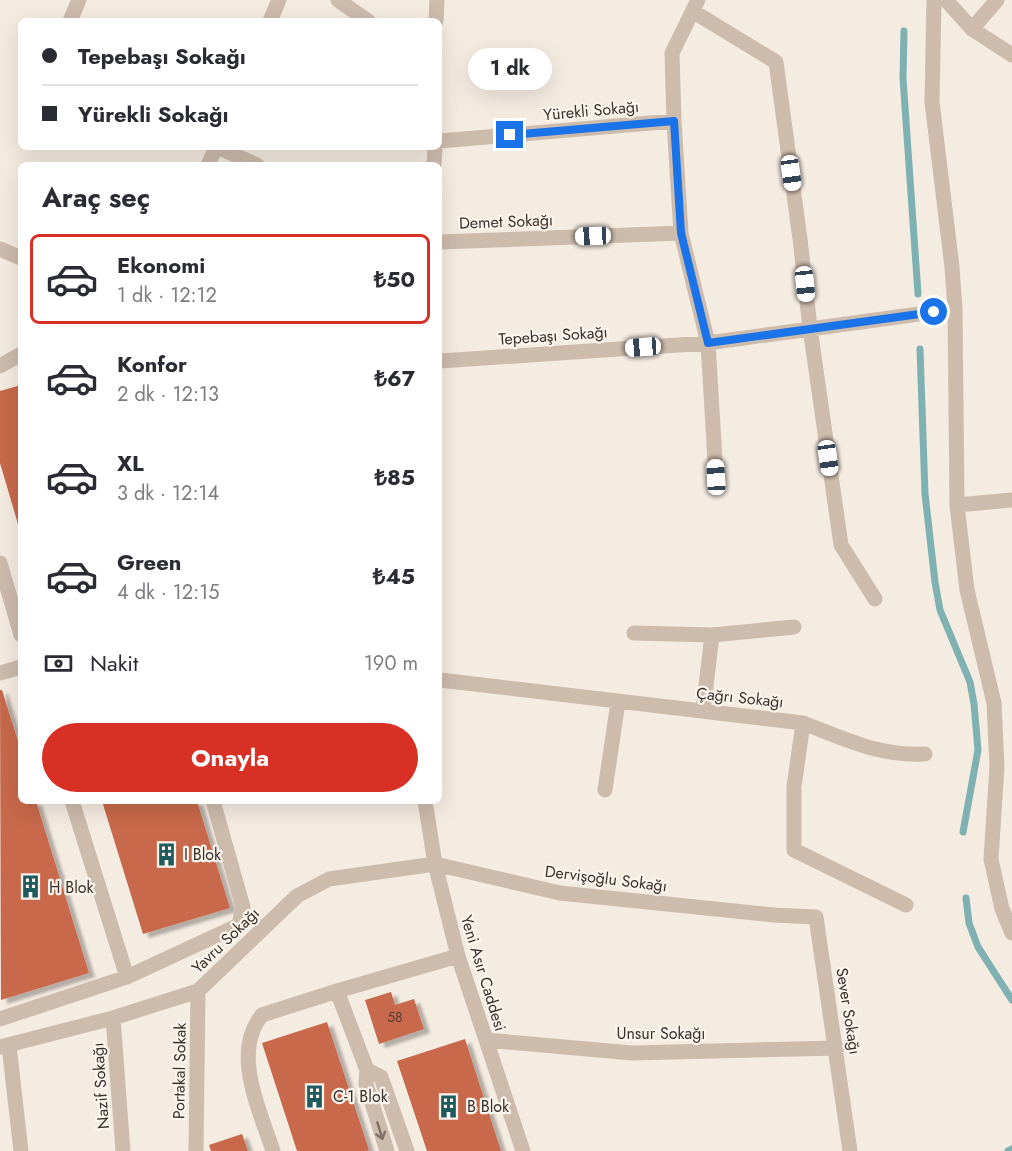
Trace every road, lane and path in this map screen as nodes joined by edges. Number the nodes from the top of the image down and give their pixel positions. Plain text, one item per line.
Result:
1 (79, 0) edge
2 (279, 0) edge
3 (338, 0) edge
4 (437, 0) edge
5 (934, 0) edge
6 (946, 0) edge
7 (997, 0) edge
8 (696, 6) edge
9 (71, 18) edge
10 (271, 18) edge
11 (364, 18) edge
12 (436, 18) edge
13 (972, 29) junction
14 (1012, 55) edge
15 (674, 121) junction
16 (442, 141) edge
17 (224, 150) edge
18 (250, 162) edge
19 (681, 233) junction
20 (442, 242) edge
21 (0, 249) edge
22 (18, 257) edge
23 (955, 309) junction
24 (810, 328) junction
25 (708, 343) junction
26 (18, 356) edge
27 (442, 362) edge
28 (0, 366) edge
29 (716, 477) dead end
30 (1012, 500) edge
31 (957, 506) junction
32 (0, 562) edge
33 (875, 600) dead end
34 (18, 625) edge
35 (794, 627) dead end
36 (634, 633) dead end
37 (712, 635) junction
38 (18, 667) edge
39 (0, 673) edge
40 (442, 680) edge
41 (618, 702) junction
42 (703, 711) junction
43 (803, 723) junction
44 (925, 754) dead end
45 (605, 790) dead end
46 (73, 804) edge
47 (214, 804) edge
48 (425, 804) edge
49 (435, 864) junction
50 (906, 905) dead end
51 (774, 915) joint
52 (1012, 933) edge
53 (458, 956) junction
54 (127, 977) junction
55 (198, 991) junction
56 (337, 991) junction
57 (113, 1018) junction
58 (0, 1019) edge
59 (486, 1040) junction
60 (5, 1046) edge
61 (837, 1048) junction
62 (367, 1070) junction
63 (21, 1151) edge
64 (123, 1151) edge
65 (196, 1151) edge
66 (273, 1151) edge
67 (387, 1151) edge
68 (407, 1151) edge
69 (523, 1151) edge
70 (850, 1151) edge

1 - 9 street
2 - 10 street
3 - 11 street
4 - 12 street
5 - 23 street
6 - 13 street
7 - 13 street
8 - 15 street
8 - 24 street
13 - 14 street
15 - 16 street, Yürekli Sokağı
15 - 19 street
17 - 18 street
19 - 20 street, Demet Sokağı
19 - 25 street
21 - 22 street
23 - 24 street, Tepebaşı Sokağı
23 - 31 street
24 - 25 street, Tepebaşı Sokağı
24 - 33 street
25 - 27 street, Tepebaşı Sokağı
25 - 29 street
26 - 28 street
30 - 31 street
31 - 52 street
32 - 34 street
35 - 37 street
36 - 37 street
37 - 42 street
38 - 39 street
40 - 41 street, Çağrı Sokağı
41 - 42 street, Çağrı Sokağı
41 - 45 street
42 - 43 street, Çağrı Sokağı
43 - 44 street
43 - 50 street, Çağrı Sokağı
46 - 54 street
47 - 54 street
48 - 49 street, Yeni Asır Caddesi
49 - 51 street, Dervişoğlu Sokağı
49 - 53 street, Yeni Asır Caddesi
49 - 55 street, Yavru Sokağı
51 - 61 street, Sever Sokağı
53 - 56 street
53 - 59 street, Yeni Asır Caddesi
54 - 58 street
55 - 57 street, Yavru Sokağı
55 - 65 street, Portakal Sokak
56 - 62 street
56 - 66 street
57 - 60 street, Yavru Sokağı
57 - 64 street, Nazif Sokağı
59 - 61 street, Unsur Sokağı
59 - 69 street, Yeni Asır Caddesi
60 - 63 street
61 - 70 street, Sever Sokağı
62 -> 67 street
62 - 68 street

